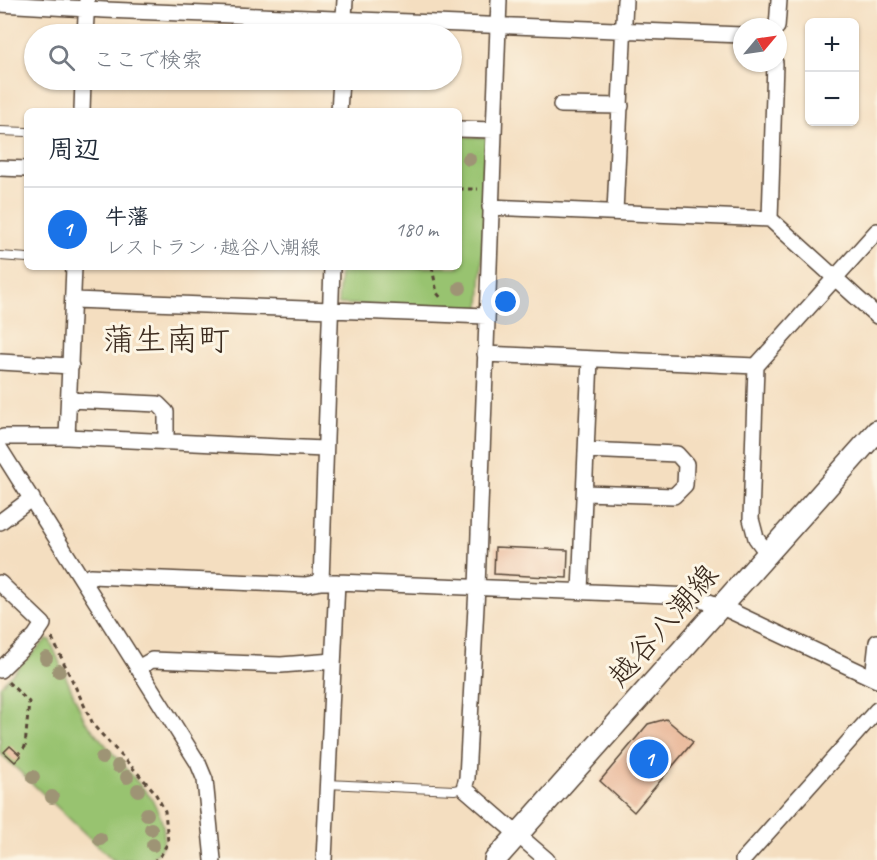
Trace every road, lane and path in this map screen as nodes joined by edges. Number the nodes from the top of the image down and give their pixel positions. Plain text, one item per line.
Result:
1 (345, 0) edge
2 (499, 0) edge
3 (626, 0) edge
4 (779, 0) edge
5 (0, 4) edge
6 (86, 4) edge
7 (222, 7) edge
8 (344, 18) junction
9 (778, 18) edge
10 (85, 24) edge
11 (344, 24) edge
12 (498, 24) junction
13 (624, 29) junction
14 (733, 34) edge
15 (775, 72) edge
16 (83, 90) edge
17 (340, 90) edge
18 (561, 105) dead end
19 (621, 106) junction
20 (82, 108) edge
21 (339, 108) edge
22 (462, 129) edge
23 (0, 130) edge
24 (494, 130) junction
25 (24, 132) edge
26 (0, 168) edge
27 (24, 169) edge
28 (462, 189) edge
29 (466, 189) dead end
30 (490, 207) junction
31 (615, 212) junction
32 (770, 219) junction
33 (877, 231) edge
34 (0, 256) edge
35 (24, 258) edge
36 (74, 270) edge
37 (332, 270) edge
38 (433, 270) edge
39 (836, 278) junction
40 (74, 300) junction
41 (331, 310) junction
42 (445, 314) junction
43 (486, 315) junction
44 (877, 316) edge
45 (485, 354) junction
46 (590, 359) junction
47 (0, 362) edge
48 (71, 366) junction
49 (756, 366) junction
50 (69, 400) junction
51 (877, 431) edge
52 (67, 437) junction
53 (7, 438) edge
54 (166, 442) junction
55 (0, 449) edge
56 (324, 449) junction
57 (586, 450) junction
58 (585, 493) junction
59 (32, 498) junction
60 (0, 522) edge
61 (767, 553) junction
62 (84, 580) junction
63 (321, 582) junction
64 (337, 582) junction
65 (0, 583) edge
66 (477, 587) junction
67 (580, 591) junction
68 (720, 606) junction
69 (39, 630) junction
70 (877, 642) edge
71 (333, 661) junction
72 (138, 668) junction
73 (4, 676) edge
74 (875, 679) edge
75 (877, 710) edge
76 (19, 753) dead end
77 (327, 784) junction
78 (464, 788) junction
79 (518, 835) junction
80 (155, 860) edge
81 (213, 860) edge
82 (324, 860) edge
83 (495, 860) edge
84 (547, 860) edge
85 (743, 860) edge

1 - 8 street
2 - 12 street
3 - 13 street
4 - 9 street
5 - 6 street
6 - 7 street
6 - 10 street
7 - 8 street
8 - 11 street
8 - 12 street
12 - 13 street
12 - 24 street
13 - 14 street
13 - 19 street
15 - 32 street
16 - 20 street
17 - 21 street
18 - 19 street
19 - 31 street
22 - 24 street
23 - 25 lane
24 - 30 street
26 - 27 street
28 - 29 path
30 - 31 street
30 - 43 street
31 - 32 street
32 - 39 street
33 - 39 street
34 - 35 lane
36 - 40 street
37 - 41 street
38 - 42 path
39 - 44 street
39 - 49 street
40 - 41 street
40 - 48 street
41 - 42 street
41 - 56 street
42 - 43 street
43 - 45 street
45 - 46 street
45 - 66 street
46 - 49 street
46 - 57 street
47 - 48 street
48 - 50 street
49 - 61 street
50 - 52 street
50 - 54 street
51 - 61 main road, 越谷八潮線
52 - 53 street
52 - 54 street
54 - 56 street
55 - 59 street
56 - 63 street
57 - 58 street
57 - 58 street
58 - 67 street
59 - 60 street
59 - 62 street
61 - 68 main road, 越谷八潮線
62 - 63 street
62 - 72 street
63 - 64 street
64 - 66 street
64 - 71 street
65 - 69 street
66 - 67 street
66 - 78 street
67 - 68 street
68 - 74 street
68 - 79 main road, 越谷八潮線
69 - 73 street
69 - 80 path
70 - 74 street
71 - 72 street
71 - 77 street
72 - 81 street
73 - 76 path
75 - 85 street
77 - 78 lane
77 - 82 street
78 - 79 street
79 - 83 main road, 越谷八潮線
79 - 84 street

